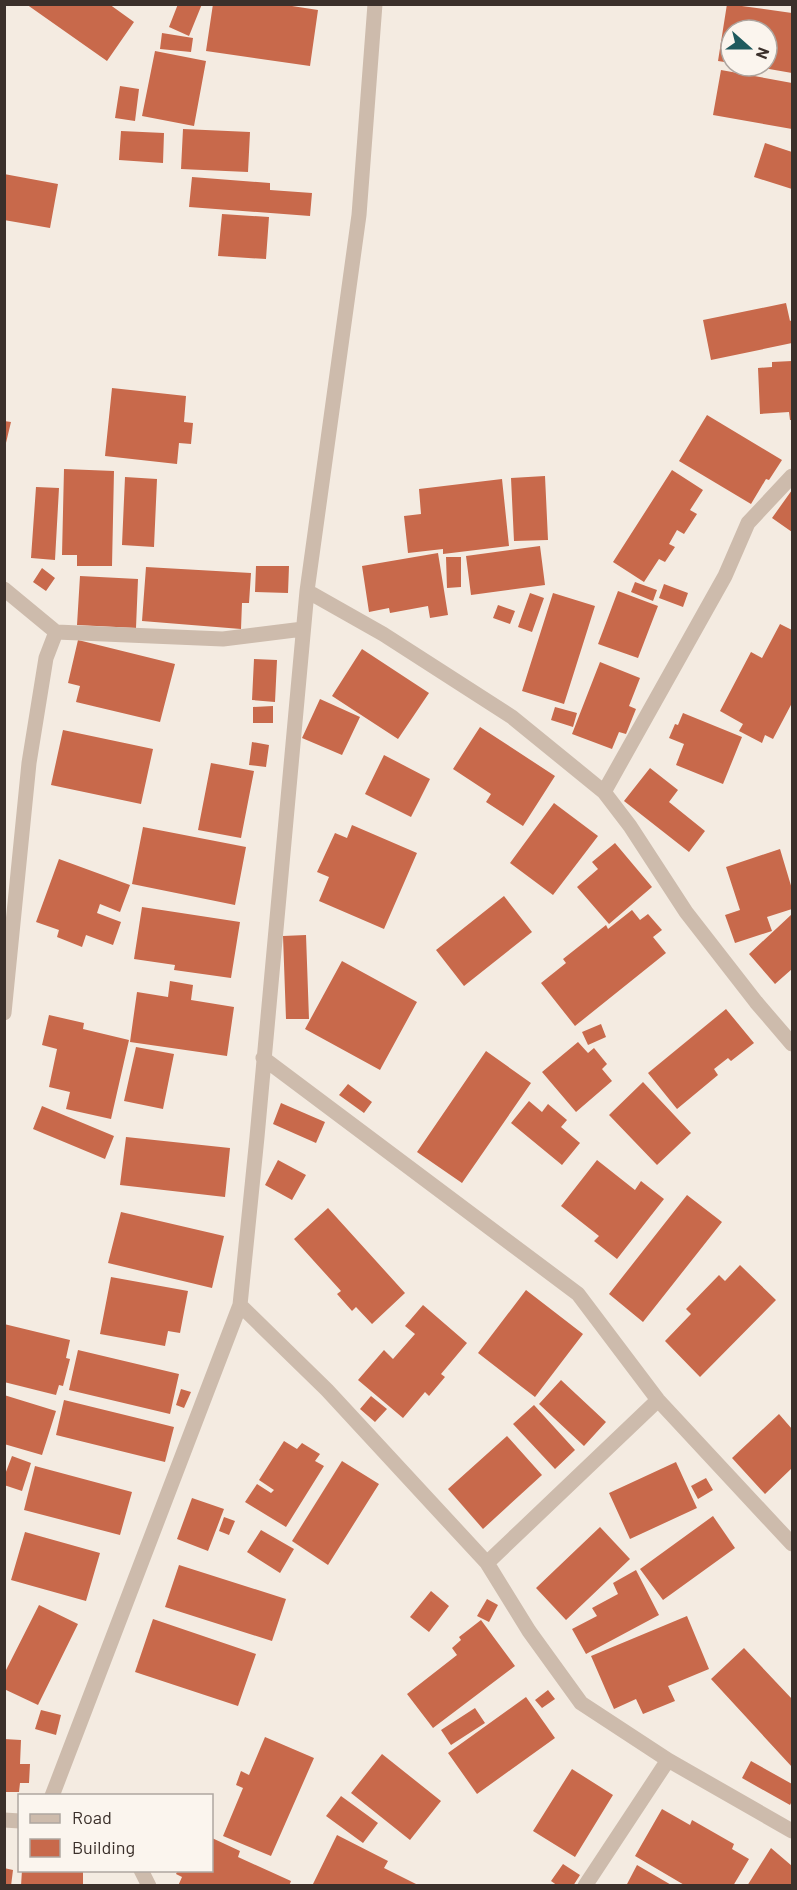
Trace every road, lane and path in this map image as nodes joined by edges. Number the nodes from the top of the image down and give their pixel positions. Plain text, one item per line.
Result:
1 (375, 4) edge
2 (792, 476) edge
3 (4, 589) edge
4 (307, 591) junction
5 (303, 629) junction
6 (56, 632) junction
7 (604, 792) junction
8 (4, 1013) edge
9 (792, 1044) edge
10 (263, 1058) junction
11 (240, 1305) junction
12 (658, 1400) junction
13 (792, 1544) edge
14 (487, 1563) junction
15 (668, 1760) junction
16 (53, 1794) edge
17 (792, 1831) edge
18 (142, 1872) edge
19 (149, 1886) edge
20 (585, 1886) edge

1 - 4 street
2 - 7 street
3 - 6 street
4 - 5 street
4 - 7 street
5 - 6 street
5 - 10 street
6 - 8 street
7 - 9 street
10 - 11 street
10 - 12 street
11 - 14 street
11 - 16 street
12 - 13 street
12 - 14 street
14 - 15 street
15 - 17 street
15 - 20 street
18 - 19 street

